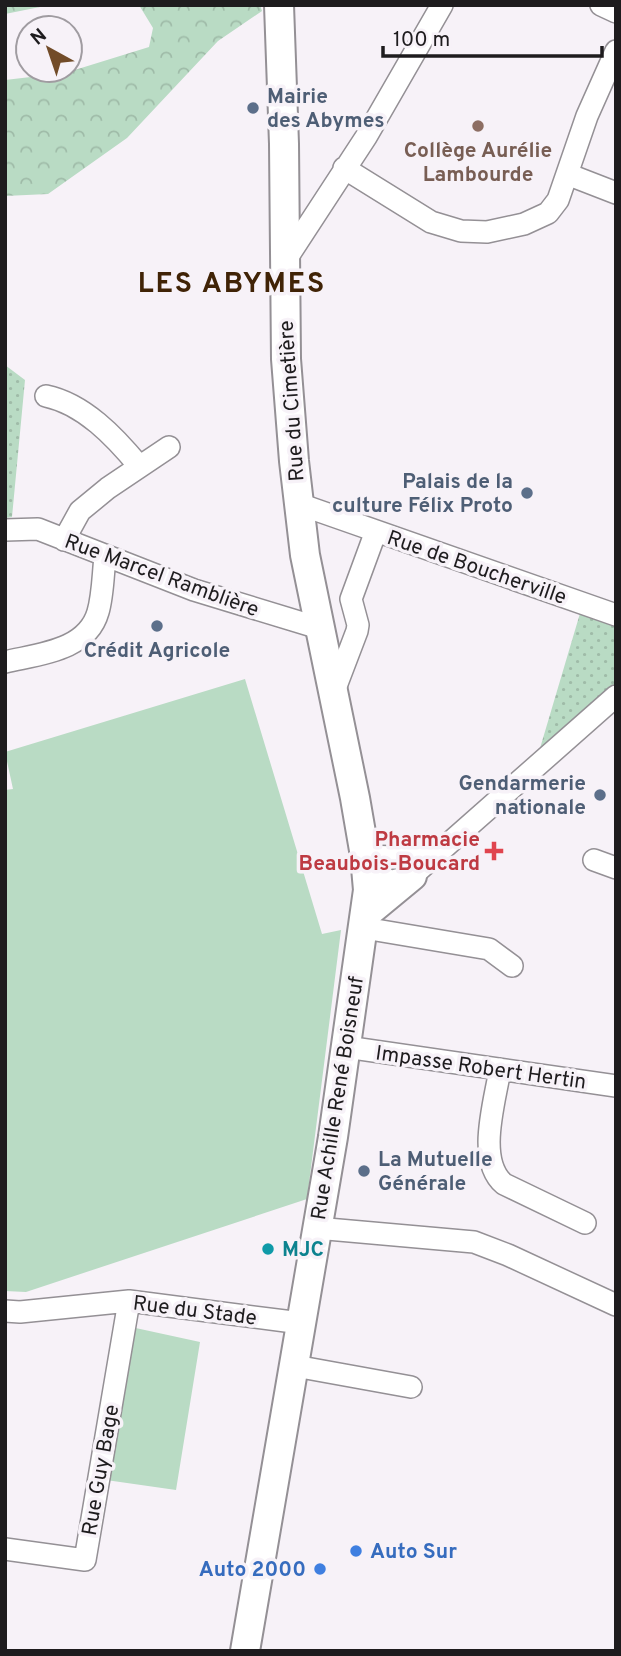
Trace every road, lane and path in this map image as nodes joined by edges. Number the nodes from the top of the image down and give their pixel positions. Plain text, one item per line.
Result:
1 (442, 5) edge
2 (601, 5) edge
3 (280, 6) edge
4 (616, 12) edge
5 (616, 51) edge
6 (344, 168) junction
7 (567, 174) junction
8 (616, 192) edge
9 (285, 261) junction
10 (46, 396) dead end
11 (169, 447) dead end
12 (139, 466) junction
13 (299, 504) junction
14 (5, 530) edge
15 (376, 531) junction
16 (64, 540) junction
17 (105, 557) junction
18 (616, 615) edge
19 (319, 628) junction
20 (5, 662) edge
21 (333, 694) junction
22 (616, 696) edge
23 (439, 850) junction
24 (594, 860) dead end
25 (366, 866) junction
26 (616, 867) edge
27 (411, 876) junction
28 (365, 921) junction
29 (512, 966) dead end
30 (346, 1047) junction
31 (500, 1069) junction
32 (616, 1086) edge
33 (585, 1223) dead end
34 (316, 1228) junction
35 (129, 1301) junction
36 (616, 1306) edge
37 (5, 1311) edge
38 (302, 1323) junction
39 (295, 1366) junction
40 (411, 1387) dead end
41 (5, 1549) edge
42 (245, 1651) edge

1 - 6 street
2 - 4 street
3 - 9 main road, Rue du Cimetière
5 - 7 street
6 - 7 street
6 - 9 street
7 - 8 street
9 - 13 main road, Rue du Cimetière
10 - 12 street
11 - 12 street
12 - 16 street
13 - 15 street, Rue de Boucherville
13 - 19 main road, Rue du Cimetière
14 - 16 street, Rue Marcel Ramblière
15 - 18 street, Rue de Boucherville
15 - 21 street
16 - 17 street, Rue Marcel Ramblière
17 - 19 street, Rue Marcel Ramblière
17 - 20 street
19 - 21 main road, Rue Achille René Boisneuf
21 - 25 main road, Rue Achille René Boisneuf
22 - 23 street
23 - 25 street
23 - 27 street
24 - 26 street
25 - 27 street
25 - 28 main road, Rue Achille René Boisneuf
27 - 28 main road
28 - 29 street
28 - 30 main road, Rue Achille René Boisneuf
30 - 31 street, Impasse Robert Hertin
30 - 34 main road, Rue Achille René Boisneuf
31 - 32 street, Impasse Robert Hertin
31 - 33 street
34 - 36 street
34 - 38 main road, Rue Achille René Boisneuf
35 - 37 street, Rue du Stade
35 - 38 street, Rue du Stade
35 - 41 street, Rue Guy Bage
38 - 39 main road, Rue Achille René Boisneuf
39 - 40 street
39 - 42 main road, Rue Achille René Boisneuf

